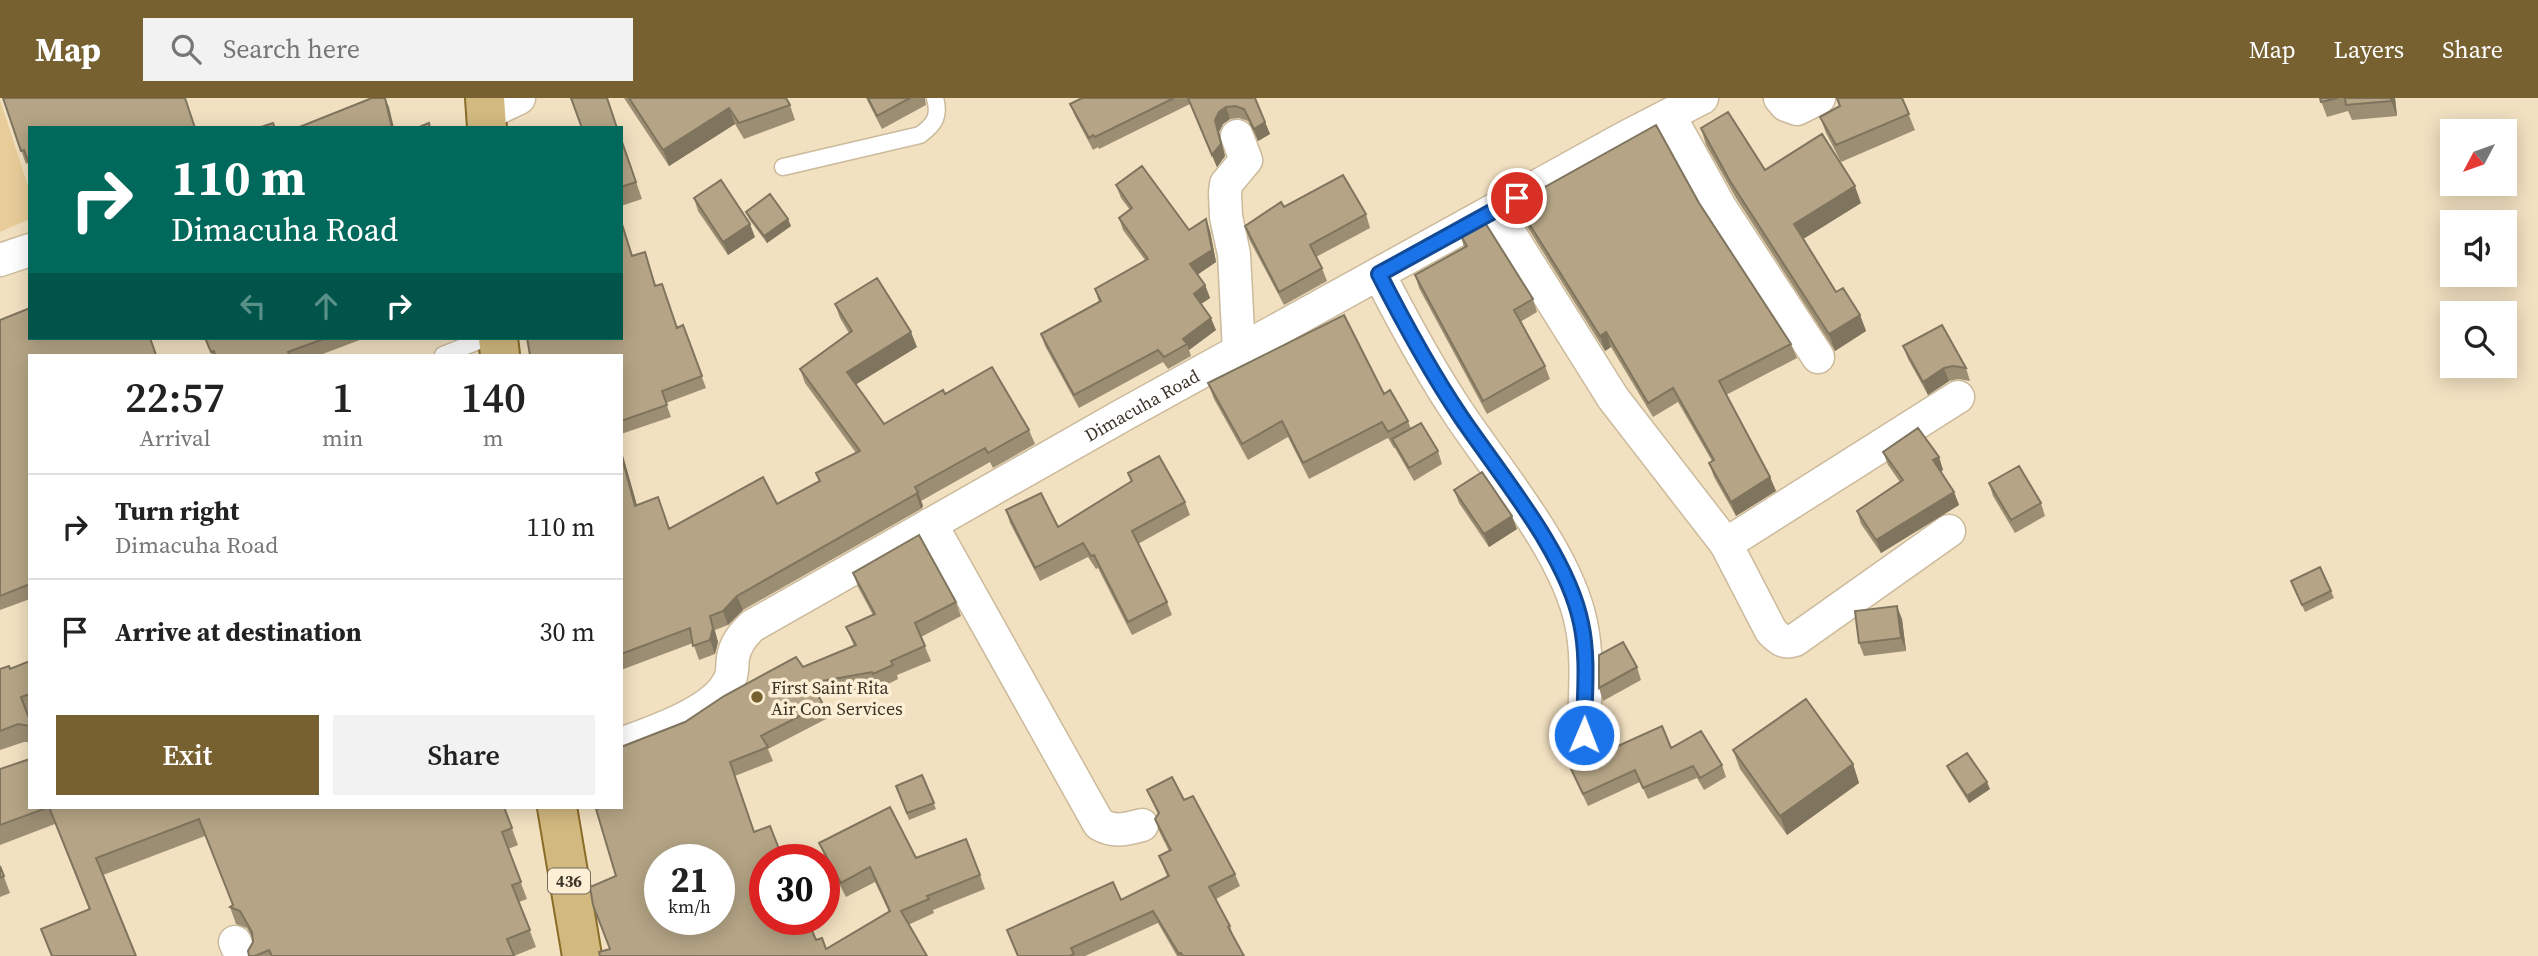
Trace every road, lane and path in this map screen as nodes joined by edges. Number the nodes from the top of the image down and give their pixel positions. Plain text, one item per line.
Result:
1 (934, 98) edge
2 (1780, 98) edge
3 (1819, 98) edge
4 (1688, 104) edge
5 (1237, 136) dead end
6 (783, 167) dead end
7 (1495, 209) junction
8 (28, 251) edge
9 (0, 260) edge
10 (1379, 274) junction
11 (481, 340) edge
12 (1239, 351) junction
13 (446, 354) edge
14 (1818, 357) dead end
15 (1958, 397) dead end
16 (931, 524) junction
17 (1949, 531) dead end
18 (1726, 544) junction
19 (1584, 735) dead end
20 (623, 743) edge
21 (557, 809) edge
22 (1142, 825) dead end
23 (582, 956) edge

1 - 6 lane
2 - 3 street
4 - 7 street, Dimacuha Road
4 - 14 street
5 - 12 street
7 - 10 street, Dimacuha Road
7 - 18 street
8 - 9 street
10 - 12 street, Dimacuha Road
10 - 19 street
11 - 13 lane
12 - 16 street, Dimacuha Road
15 - 18 street
16 - 20 street, Dimacuha Road
16 - 22 street
17 - 18 street
21 - 23 main road, 436

